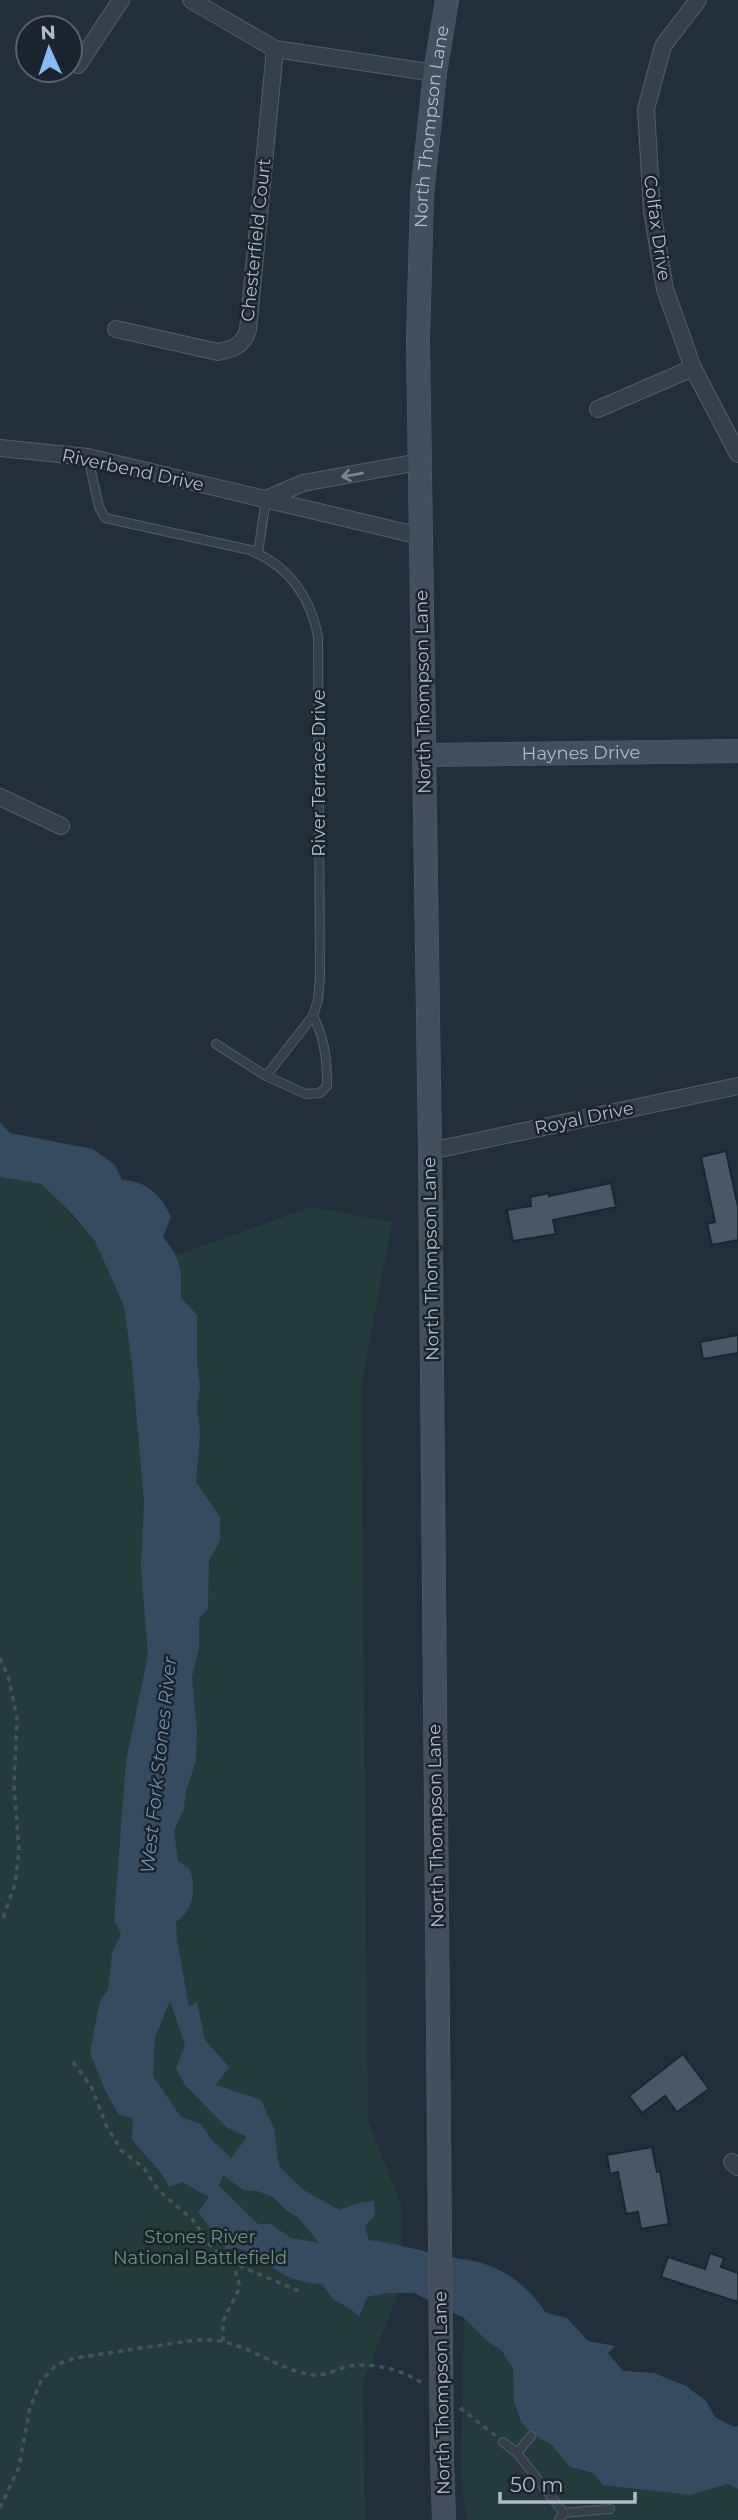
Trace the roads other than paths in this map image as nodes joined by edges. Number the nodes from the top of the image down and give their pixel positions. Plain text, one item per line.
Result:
1 (121, 0) edge
2 (191, 0) edge
3 (447, 0) edge
4 (698, 0) edge
5 (275, 48) junction
6 (84, 56) edge
7 (435, 74) junction
8 (116, 329) dead end
9 (693, 368) junction
10 (598, 409) dead end
11 (0, 448) edge
12 (738, 454) edge
13 (88, 457) junction
14 (419, 462) junction
15 (266, 499) junction
16 (420, 536) junction
17 (258, 553) junction
18 (738, 751) edge
19 (425, 755) junction
20 (0, 797) edge
21 (61, 826) dead end
22 (313, 1016) junction
23 (216, 1044) dead end
24 (266, 1076) junction
25 (738, 1086) edge
26 (430, 1150) junction
27 (531, 2435) dead end
28 (503, 2442) road end
29 (517, 2453) junction
30 (610, 2509) dead end
31 (562, 2516) edge
32 (444, 2520) edge

1 - 6 street
2 - 5 street
3 - 7 main road, North Thompson Lane
4 - 9 street, Colfax Drive
5 - 7 street
5 - 8 street, Chesterfield Court
7 - 14 main road, North Thompson Lane
9 - 10 street
9 - 12 street, Colfax Drive
11 - 13 street, Riverbend Drive
13 - 15 street, Riverbend Drive
13 - 17 lane, River Terrace Drive
14 -> 15 street
14 - 16 main road, North Thompson Lane
15 - 16 street, Riverbend Drive
15 - 17 lane
16 - 19 main road, North Thompson Lane
17 - 22 lane, River Terrace Drive
18 - 19 main road, Haynes Drive
19 - 26 main road, North Thompson Lane
20 - 21 street
22 - 24 lane, River Terrace Drive
22 - 24 lane
23 - 24 lane
25 - 26 street, Royal Drive
26 - 32 main road, North Thompson Lane, bridge
27 - 29 lane
28 - 29 lane
29 - 31 lane
30 - 31 lane

